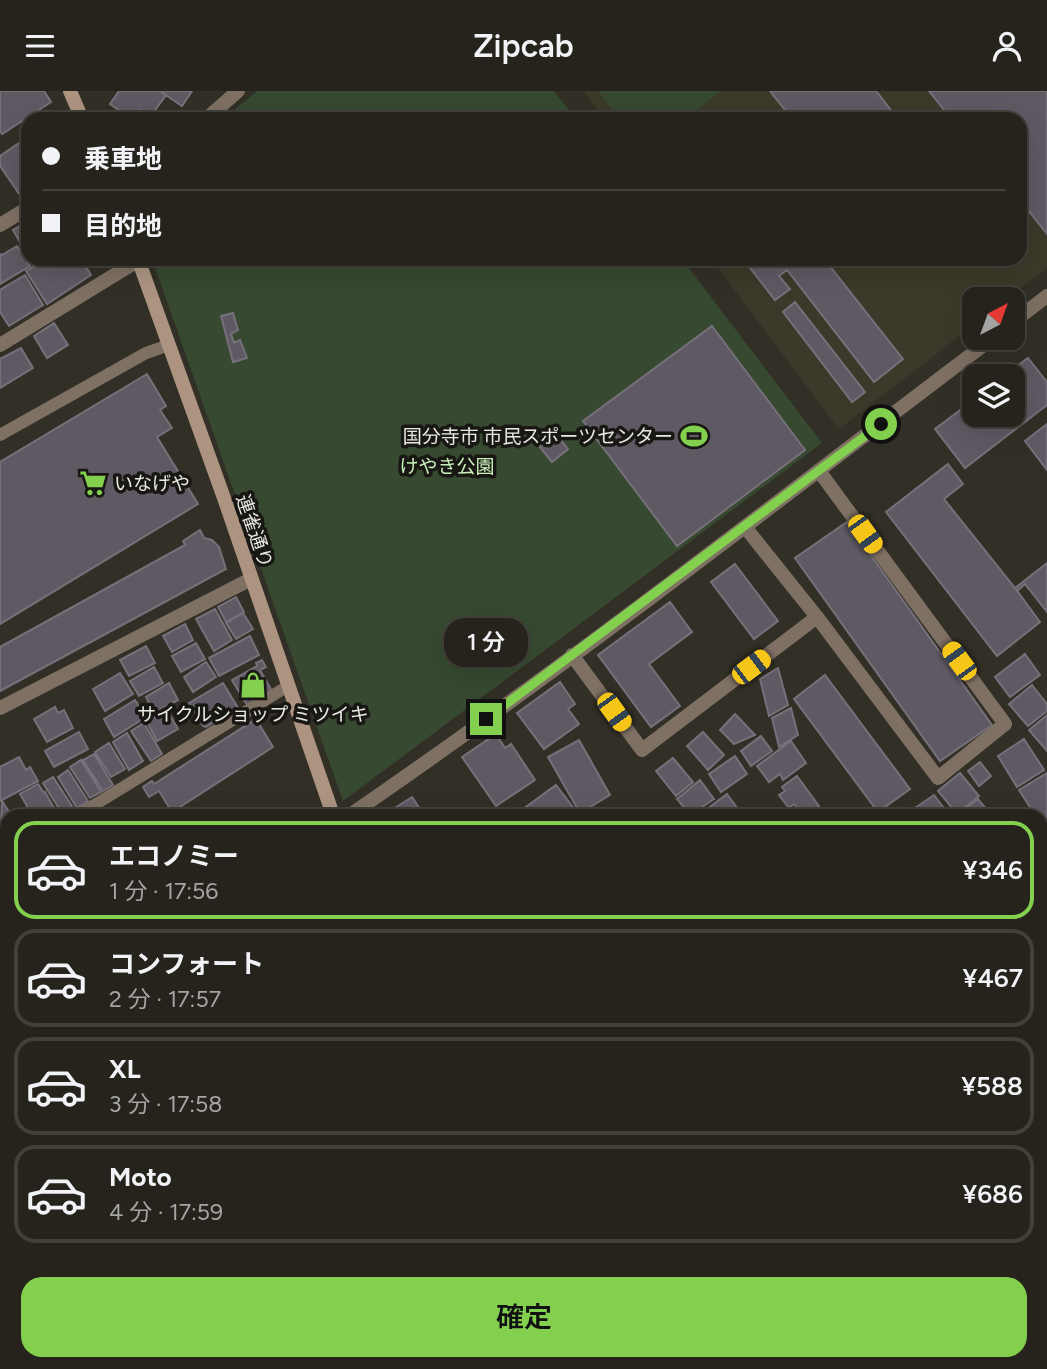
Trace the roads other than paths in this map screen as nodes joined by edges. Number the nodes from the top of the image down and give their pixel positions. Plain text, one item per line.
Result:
1 (70, 91) edge
2 (238, 91) edge
3 (79, 112) edge
4 (214, 112) edge
5 (21, 212) edge
6 (0, 225) edge
7 (128, 266) edge
8 (141, 266) edge
9 (1047, 296) edge
10 (1026, 312) edge
11 (0, 345) edge
12 (169, 345) junction
13 (977, 350) edge
14 (0, 435) edge
15 (819, 471) junction
16 (745, 527) junction
17 (251, 579) junction
18 (817, 617) junction
19 (572, 655) junction
20 (288, 686) junction
21 (0, 708) edge
22 (88, 809) edge
23 (331, 809) edge
24 (359, 809) edge

1 - 3 main road
2 - 4 street
5 - 6 street
7 - 11 street
8 - 12 main road, 連雀通り
9 - 10 street
12 - 14 lane
12 - 17 main road, 連雀通り
13 - 15 street
15 - 16 street
15 - 18 street
16 - 18 street
16 - 19 street
17 - 20 main road, 連雀通り
17 - 21 street
18 - 19 street
19 - 24 street
20 - 22 lane
20 - 23 main road, 連雀通り

